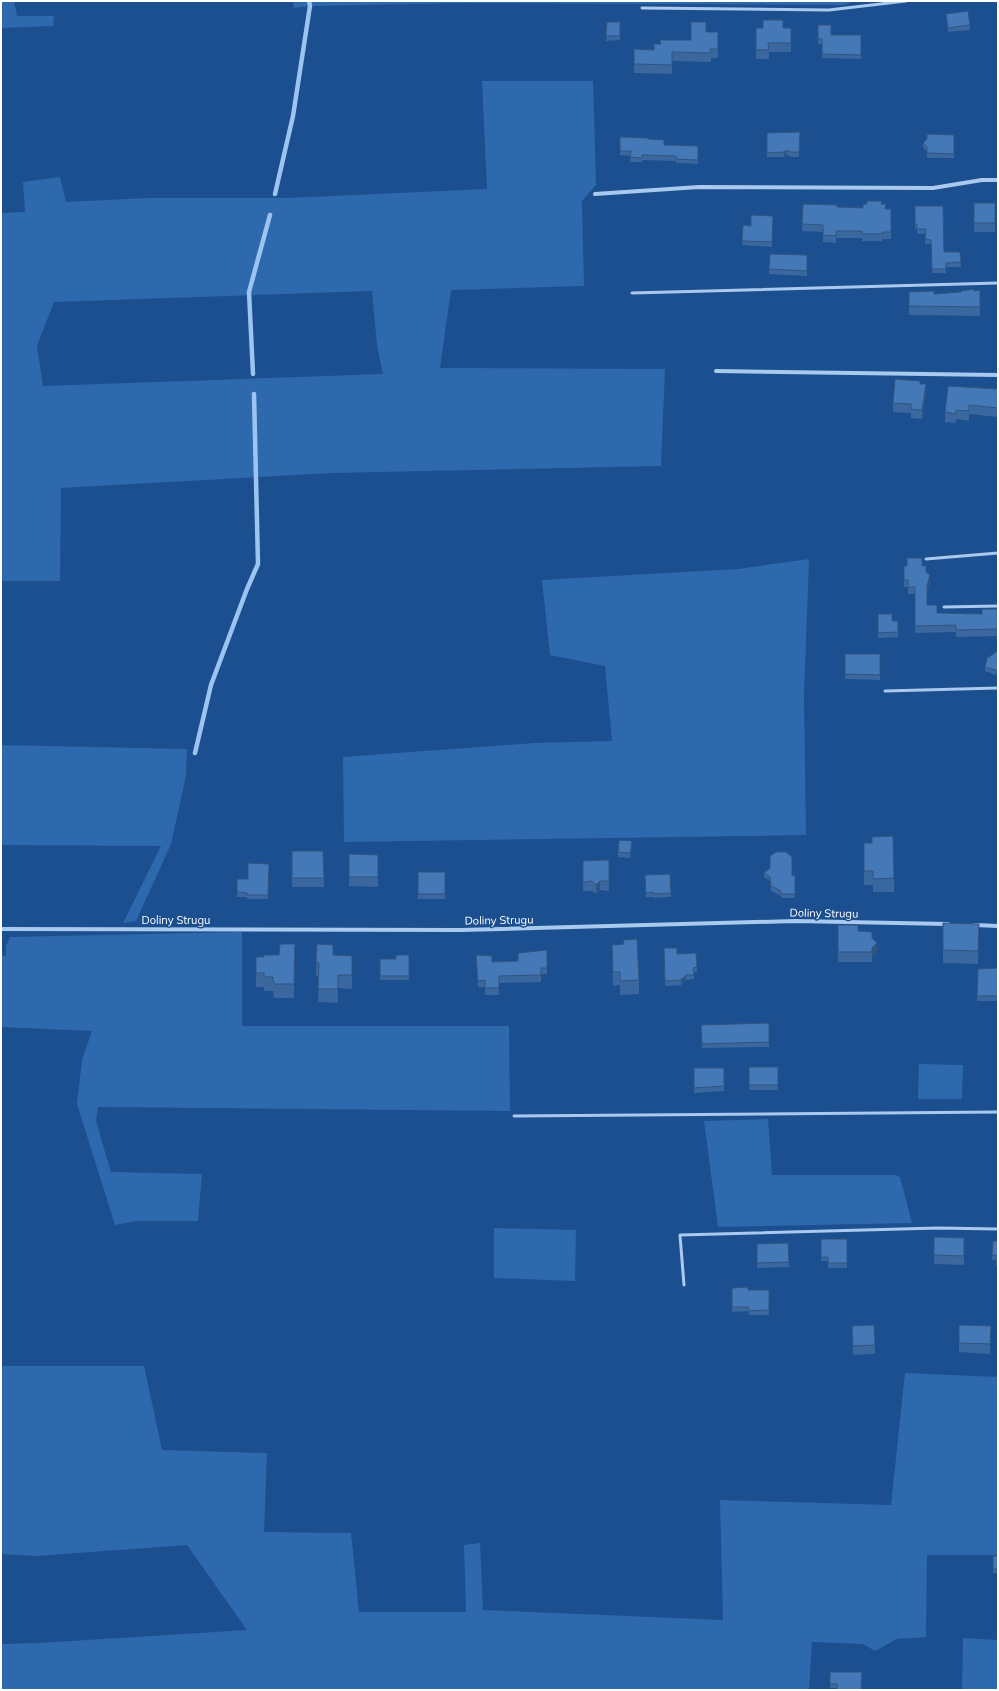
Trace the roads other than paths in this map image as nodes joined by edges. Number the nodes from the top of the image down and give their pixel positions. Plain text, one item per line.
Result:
1 (906, 1) edge
2 (642, 8) dead end
3 (998, 180) edge
4 (595, 194) dead end
5 (998, 283) edge
6 (632, 293) dead end
7 (716, 371) dead end
8 (998, 375) edge
9 (998, 553) edge
10 (926, 559) dead end
11 (998, 606) edge
12 (944, 608) dead end
13 (998, 688) edge
14 (885, 691) dead end
15 (950, 924) edge
16 (965, 925) edge
17 (998, 926) edge
18 (1, 929) edge
19 (998, 1112) edge
20 (514, 1116) dead end
21 (998, 1229) edge
22 (684, 1285) dead end

1 - 2 lane
3 - 4 street
5 - 6 lane
7 - 8 street
9 - 10 lane
11 - 12 lane
13 - 14 lane
15 - 18 street, Doliny Strugu
16 - 17 street
19 - 20 lane
21 - 22 lane

